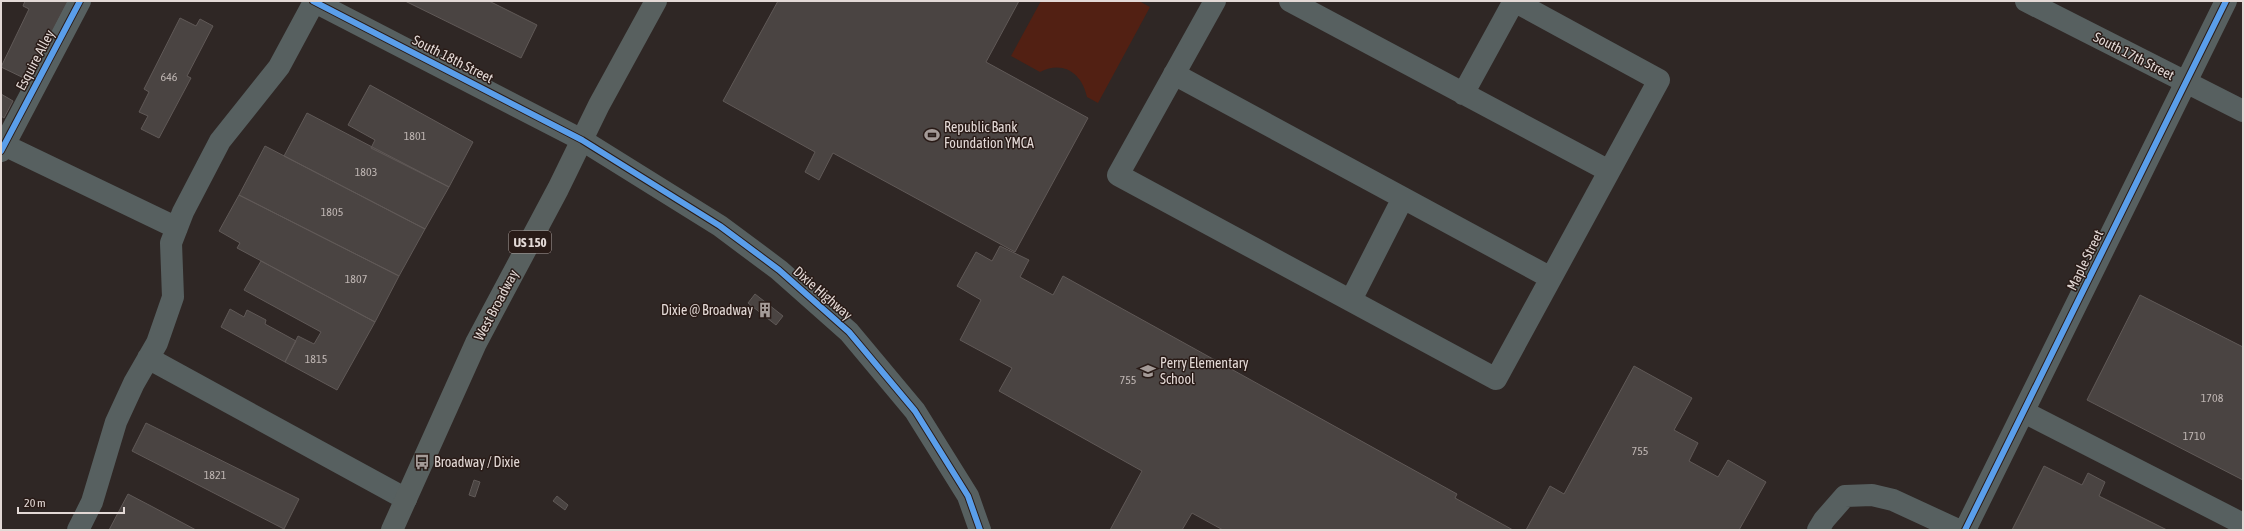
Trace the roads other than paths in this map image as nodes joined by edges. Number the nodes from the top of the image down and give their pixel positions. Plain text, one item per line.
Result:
1 (80, 1) edge
2 (314, 1) edge
3 (656, 1) edge
4 (1215, 1) edge
5 (1290, 1) edge
6 (1514, 1) edge
7 (2026, 1) edge
8 (2226, 1) edge
9 (1174, 74) junction
10 (2186, 82) junction
11 (1463, 94) junction
12 (2243, 112) edge
13 (582, 140) junction
14 (2, 148) edge
15 (1609, 171) junction
16 (1403, 198) junction
17 (177, 228) junction
18 (1551, 278) junction
19 (1351, 300) junction
20 (148, 358) junction
21 (2024, 412) junction
22 (406, 499) junction
23 (2243, 524) edge
24 (78, 530) edge
25 (392, 530) edge
26 (980, 530) edge
27 (1818, 530) edge
28 (1958, 530) edge
29 (1965, 530) edge

1 - 14 street, Esquire Alley
2 - 13 street, South 18th Street
2 - 17 street
3 - 13 main road, West Broadway / US 150
4 - 9 street
5 - 11 street
6 - 11 street
6 - 15 street
7 - 10 street, South 17th Street
8 - 10 street, Maple Street
9 - 16 street
9 - 19 street
10 - 12 street, South 17th Street
10 - 21 street, Maple Street
11 - 15 street
13 - 22 main road, West Broadway / US 150
13 - 26 street, Dixie Highway
14 - 17 street
15 - 18 street
16 - 18 street
16 - 19 street
17 - 20 street
18 - 19 street
20 - 22 street
20 - 24 street
21 - 23 street
21 - 29 street, Maple Street
22 - 25 main road, West Broadway / US 150
27 - 28 street

